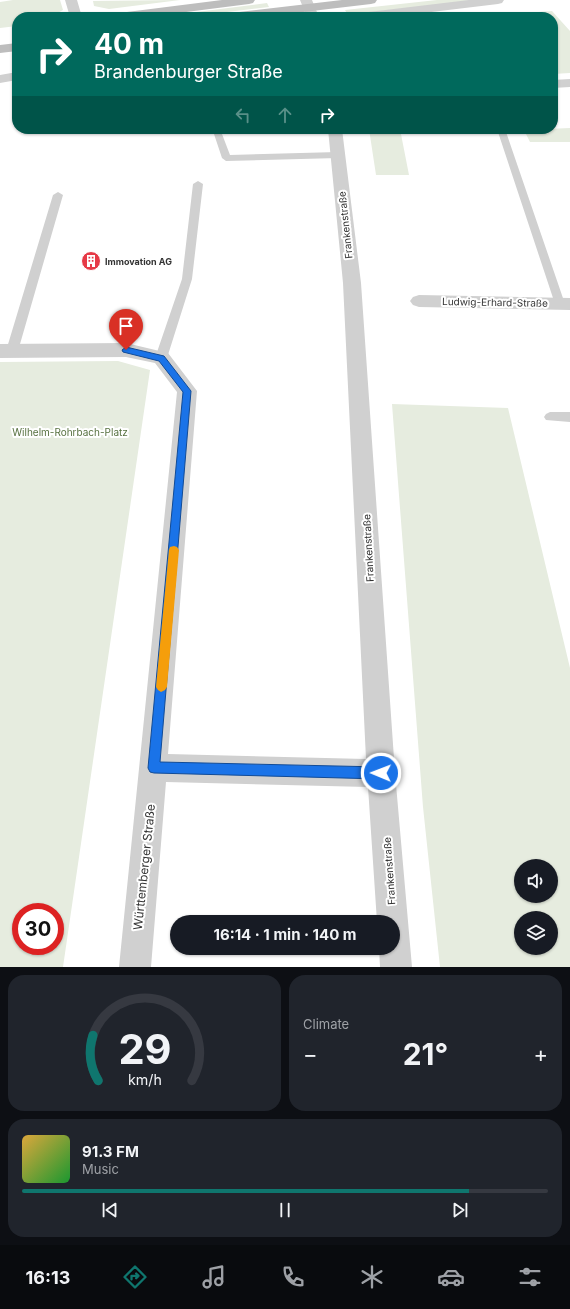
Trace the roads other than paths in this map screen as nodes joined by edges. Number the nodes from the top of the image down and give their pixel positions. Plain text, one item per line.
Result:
1 (71, 0) edge
2 (249, 0) edge
3 (371, 0) edge
4 (498, 0) edge
5 (310, 8) edge
6 (75, 12) edge
7 (157, 12) edge
8 (275, 12) edge
9 (401, 12) edge
10 (12, 48) edge
11 (0, 50) edge
12 (12, 77) edge
13 (0, 79) edge
14 (570, 83) edge
15 (558, 84) edge
16 (218, 134) dead end
17 (335, 134) edge
18 (503, 134) edge
19 (338, 155) junction
20 (198, 184) dead end
21 (58, 195) dead end
22 (419, 301) dead end
23 (565, 304) edge
24 (6, 351) edge
25 (161, 358) junction
26 (550, 417) dead end
27 (570, 417) edge
28 (154, 768) junction
29 (381, 773) junction
30 (135, 967) edge
31 (396, 967) edge

1 - 6 street
2 - 7 main road
3 - 5 main road
4 - 9 street
5 - 8 main road
10 - 11 main road
12 - 13 street
14 - 15 street
16 - 19 lane
17 - 19 street, Frankenstraße
18 - 23 lane
19 - 29 street, Frankenstraße
20 - 25 lane
21 - 24 lane
22 - 23 street, Ludwig-Erhard-Straße
24 - 25 street
25 - 28 street, Württemberger Straße
26 - 27 lane
28 - 29 street
28 - 30 street, Württemberger Straße
29 - 31 street, Frankenstraße

